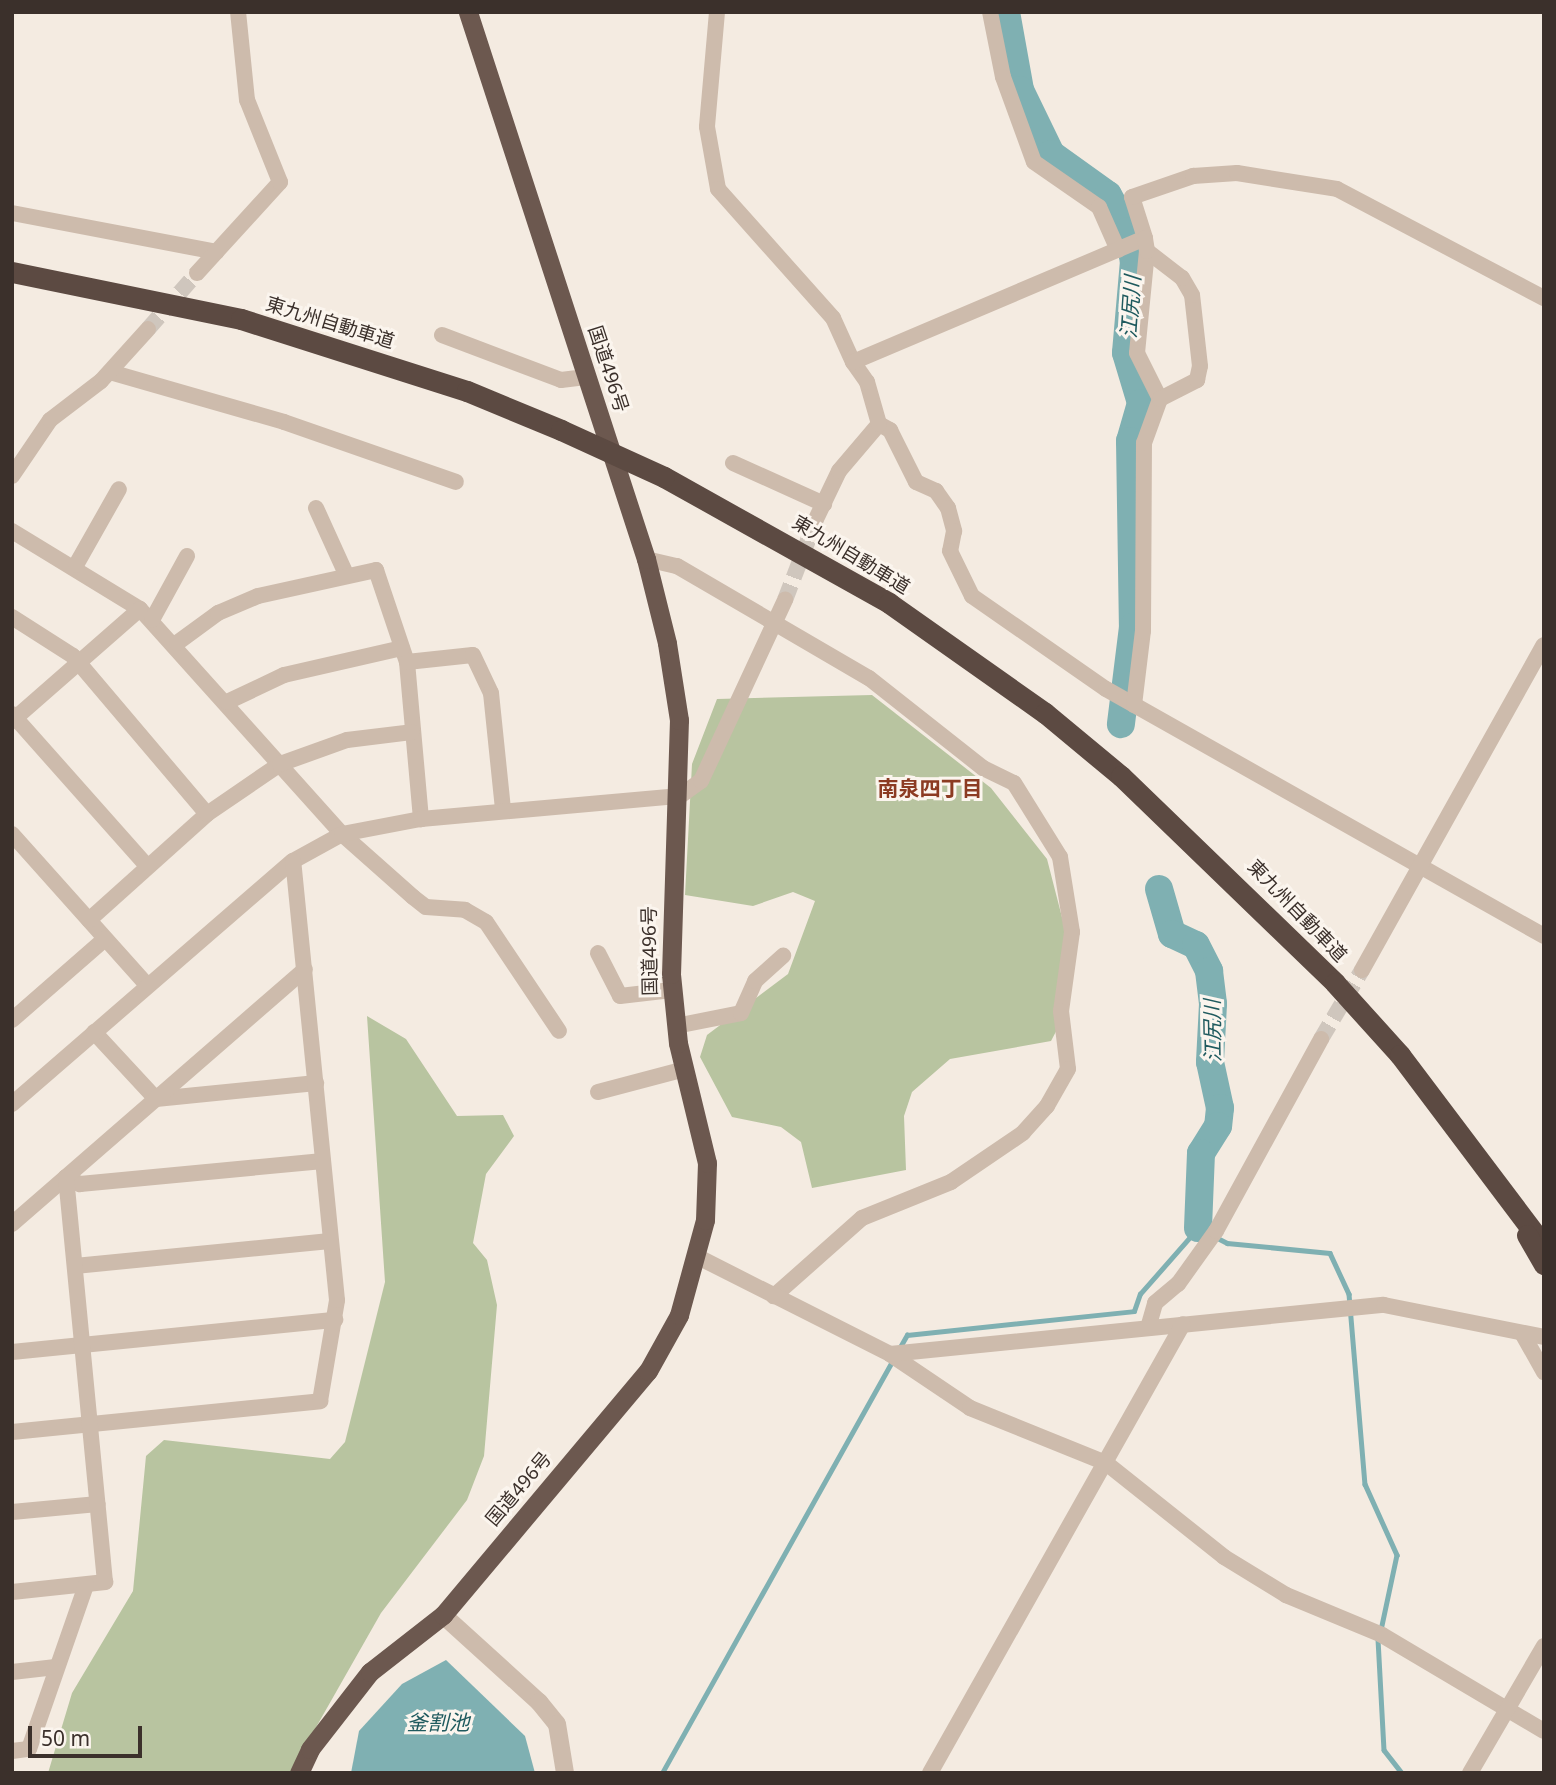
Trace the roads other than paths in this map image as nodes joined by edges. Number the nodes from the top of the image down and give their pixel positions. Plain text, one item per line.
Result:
1 (238, 12) edge
2 (468, 12) edge
3 (717, 12) edge
4 (989, 12) edge
5 (12, 213) edge
6 (1146, 245) junction
7 (1118, 250) junction
8 (216, 252) junction
9 (12, 272) edge
10 (197, 273) tunnel mouth
11 (1544, 298) edge
12 (148, 330) tunnel mouth
13 (442, 335) dead end
14 (853, 362) junction
15 (110, 372) junction
16 (586, 377) junction
17 (1160, 399) junction
18 (879, 424) junction
19 (733, 463) dead end
20 (12, 476) edge
21 (456, 482) dead end
22 (119, 489) dead end
23 (316, 508) dead end
24 (12, 531) edge
25 (187, 556) dead end
26 (646, 559) junction
27 (76, 565) junction
28 (346, 574) junction
29 (785, 600) tunnel mouth
30 (146, 615) junction
31 (12, 617) edge
32 (777, 625) junction
33 (177, 643) junction
34 (1544, 645) edge
35 (404, 655) junction
36 (76, 664) junction
37 (227, 702) junction
38 (1134, 705) junction
39 (14, 717) edge
40 (412, 732) junction
41 (280, 764) junction
42 (680, 796) junction
43 (503, 810) junction
44 (207, 814) junction
45 (421, 819) junction
46 (12, 834) edge
47 (342, 834) junction
48 (293, 861) junction
49 (1421, 865) junction
50 (148, 866) junction
51 (89, 920) junction
52 (1544, 936) edge
53 (105, 939) junction
54 (598, 953) dead end
55 (783, 956) dead end
56 (305, 969) junction
57 (1362, 970) tunnel mouth
58 (147, 985) junction
59 (672, 990) junction
60 (12, 1020) edge
61 (676, 1026) junction
62 (94, 1031) junction
63 (559, 1031) dead end
64 (1321, 1039) tunnel mouth
65 (685, 1069) junction
66 (316, 1083) junction
67 (598, 1092) dead end
68 (156, 1099) junction
69 (12, 1104) edge
70 (323, 1161) junction
71 (1488, 1170) junction
72 (66, 1177) junction
73 (12, 1224) edge
74 (330, 1241) junction
75 (1544, 1246) edge
76 (698, 1257) junction
77 (1544, 1264) edge
78 (75, 1266) junction
79 (774, 1296) junction
80 (335, 1320) junction
81 (1183, 1324) junction
82 (1148, 1328) junction
83 (1522, 1333) junction
84 (1544, 1338) edge
85 (83, 1347) junction
86 (12, 1352) edge
87 (890, 1354) junction
88 (1544, 1372) edge
89 (90, 1424) junction
90 (12, 1432) edge
91 (1106, 1463) junction
92 (98, 1504) junction
93 (12, 1512) edge
94 (86, 1586) junction
95 (12, 1592) edge
96 (443, 1615) junction
97 (1544, 1646) edge
98 (56, 1667) junction
99 (12, 1672) edge
100 (1506, 1708) junction
101 (1544, 1731) edge
102 (12, 1751) edge
103 (299, 1773) edge
104 (565, 1773) edge
105 (930, 1773) edge
106 (1470, 1773) edge

1 - 8 street
2 - 16 highway, 国道496号
3 - 14 street
4 - 7 street
5 - 8 street
6 - 7 street
6 - 11 street
6 - 17 street
6 - 17 street
7 - 14 street
8 - 10 street
9 - 71 highway, 東九州自動車道, bridge
12 - 15 street
13 - 16 street
14 - 18 street
15 - 20 street
15 - 21 street
16 - 26 highway, 国道496号
17 - 38 street
18 - 19 street
18 - 38 street
22 - 27 street
23 - 28 street
24 - 27 street
25 - 30 street
26 - 32 street
26 - 42 highway, 国道496号
27 - 30 street
28 - 33 street
28 - 35 street
29 - 32 street
30 - 33 street
30 - 36 street
31 - 36 street
32 - 42 street
32 - 79 street
33 - 37 street
34 - 49 street
35 - 37 street
35 - 40 street
35 - 43 street
36 - 39 street
36 - 44 street
37 - 41 street
38 - 49 street
39 - 50 street
40 - 41 street
40 - 45 street
41 - 44 street
41 - 47 street
42 - 43 street
42 - 59 highway, 国道496号
43 - 45 street
44 - 50 street
45 - 47 street
46 - 51 street
47 - 48 street
47 - 63 street
48 - 56 street
48 - 58 street
49 - 52 street
49 - 57 street
50 - 51 street
51 - 53 street
53 - 58 street
53 - 60 street
54 - 59 street
55 - 61 street
56 - 66 street
56 - 68 street
58 - 62 street
59 - 61 highway, 国道496号
61 - 65 highway, 国道496号
62 - 68 street
62 - 69 street
64 - 82 street
65 - 67 street
65 - 76 highway, 国道496号
66 - 68 street
66 - 70 street
68 - 72 street
70 - 72 street
70 - 74 street
71 - 75 highway, 東九州自動車道
71 - 77 highway, 東九州自動車道
72 - 73 street
72 - 78 street
74 - 78 street
74 - 80 street
76 - 79 street
76 - 96 highway, 国道496号
78 - 85 street
79 - 87 street
80 - 85 street
80 - 89 street
81 - 82 street
81 - 83 street
81 - 91 street
82 - 87 street
83 - 84 street
83 - 88 street
85 - 86 street
85 - 89 street
87 - 91 street
89 - 90 street
89 - 92 street
91 - 100 street
91 - 105 street
92 - 93 street
92 - 94 street
94 - 95 street
94 - 98 street
96 - 103 highway, 国道496号
96 - 104 street
97 - 100 street
98 - 99 street
98 - 102 street
100 - 101 street
100 - 106 street

